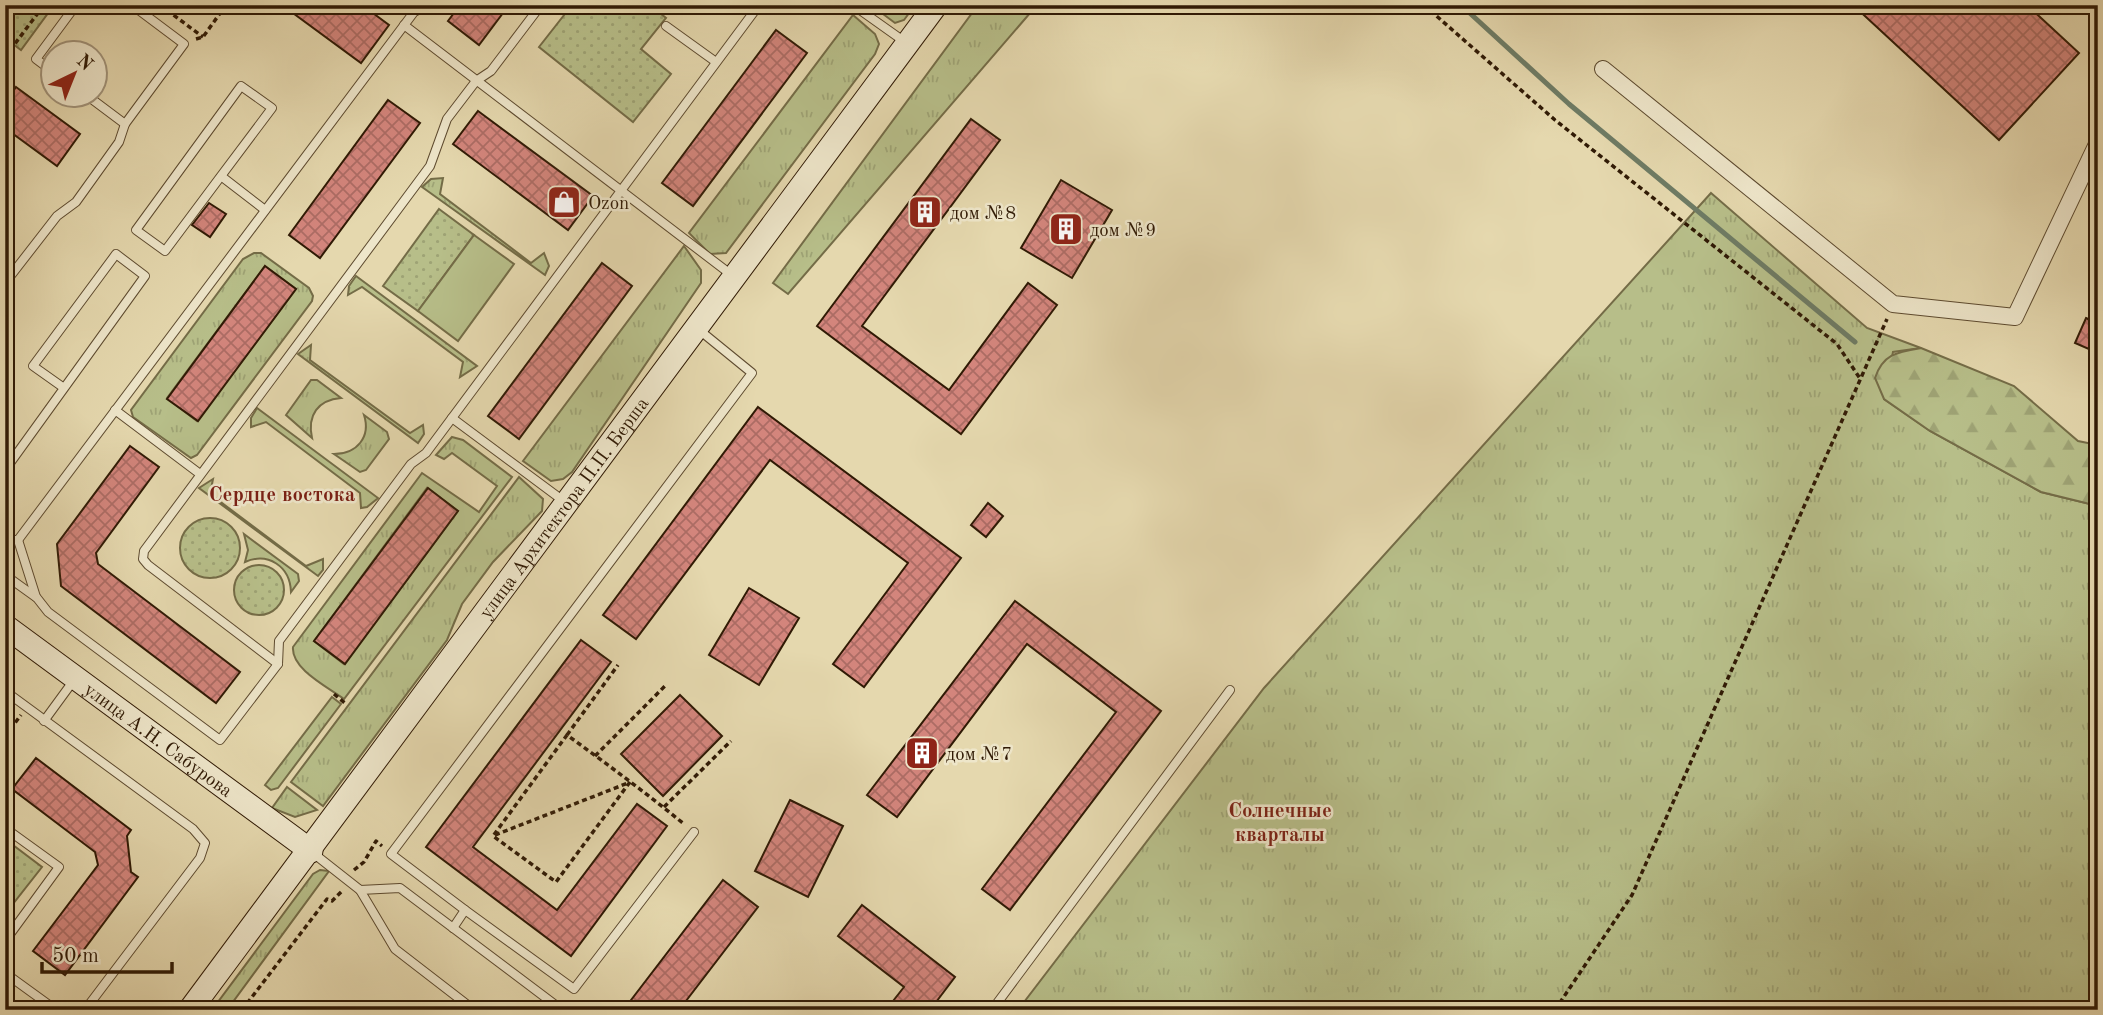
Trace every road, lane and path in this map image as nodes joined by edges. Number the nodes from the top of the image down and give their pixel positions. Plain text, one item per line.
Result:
1 (44, 5) edge
2 (76, 5) edge
3 (132, 5) edge
4 (160, 5) edge
5 (226, 5) edge
6 (405, 5) edge
7 (427, 5) edge
8 (541, 5) edge
9 (759, 5) edge
10 (853, 5) edge
11 (936, 5) edge
12 (1424, 5) edge
13 (414, 12) junction
14 (404, 25) junction
15 (666, 26) dead end
16 (202, 37) junction
17 (52, 38) edge
18 (184, 44) junction
19 (907, 44) junction
20 (5, 57) edge
21 (716, 62) junction
22 (1602, 69) dead end
23 (476, 80) junction
24 (104, 108) edge
25 (125, 124) junction
26 (2098, 142) edge
27 (221, 176) junction
28 (619, 190) junction
29 (265, 210) junction
30 (735, 278) junction
31 (5, 283) edge
32 (1893, 304) junction
33 (697, 328) junction
34 (1861, 380) junction
35 (64, 387) junction
36 (115, 410) junction
37 (452, 418) junction
38 (5, 470) edge
39 (200, 474) junction
40 (568, 503) junction
41 (5, 540) edge
42 (18, 540) junction
43 (5, 575) edge
44 (37, 598) junction
45 (5, 626) edge
46 (278, 664) junction
47 (618, 665) dead end
48 (75, 677) junction
49 (666, 685) dead end
50 (1230, 690) dead end
51 (5, 691) edge
52 (334, 694) dead end
53 (346, 704) dead end
54 (27, 708) junction
55 (44, 721) junction
56 (5, 725) edge
57 (10, 729) junction
58 (567, 735) junction
59 (5, 736) edge
60 (731, 741) dead end
61 (595, 756) junction
62 (630, 782) junction
63 (664, 807) junction
64 (5, 828) edge
65 (694, 832) joint
66 (493, 836) junction
67 (376, 841) dead end
68 (311, 851) junction
69 (345, 877) junction
70 (360, 890) junction
71 (465, 910) junction
72 (453, 928) junction
73 (5, 941) edge
74 (5, 972) edge
75 (56, 1010) edge
76 (85, 1010) edge
77 (190, 1010) edge
78 (242, 1010) edge
79 (474, 1010) edge
80 (562, 1010) edge
81 (992, 1010) edge
82 (1555, 1010) edge

1 - 20 path
2 - 17 lane
3 - 18 lane
4 - 16 path
5 - 16 path
6 - 13 lane
7 - 13 lane
8 - 23 lane
9 - 21 lane
10 - 19 lane
11 - 19 street, улица Архитектора П.П. Берша
12 - 34 path
13 - 14 lane
14 - 23 lane
14 - 29 lane
15 - 21 lane
16 - 18 path
18 - 25 lane
19 - 30 street, улица Архитектора П.П. Берша
21 - 28 lane
22 - 32 street
23 - 28 lane
23 - 39 lane
24 - 25 lane
25 - 31 lane
26 - 32 street
27 - 27 lane
27 - 29 lane
28 - 30 lane
28 - 37 lane
29 - 36 lane
30 - 33 street, улица Архитектора П.П. Берша
32 - 34 path
33 - 40 street, улица Архитектора П.П. Берша
33 - 71 lane
34 - 82 path
35 - 35 lane
35 - 38 lane
36 - 39 lane
36 - 42 lane
37 - 40 lane
37 - 46 lane
39 - 46 lane
40 - 68 street, улица Архитектора П.П. Берша
41 - 42 lane
42 - 44 lane
43 - 44 lane
44 - 46 lane
45 - 48 street, улица А.Н. Сабурова
47 - 58 path
48 - 55 lane
48 - 68 street, улица А.Н. Сабурова
49 - 61 path
50 - 81 lane
51 - 54 lane
52 - 53 path
54 - 55 lane
54 - 57 path
55 - 76 lane
56 - 57 path
57 - 59 path
58 - 61 path
58 - 66 path
60 - 63 path
61 - 62 path
62 - 63 path
62 - 66 path
62 - 66 path
63 - 65 path
64 - 73 lane
65 - 71 lane
67 - 69 path
68 - 69 lane
68 - 77 street, улица Архитектора П.П. Берша
69 - 70 lane
69 - 78 path
70 - 72 lane
70 - 79 lane
71 - 72 lane
72 - 80 lane
74 - 75 lane

